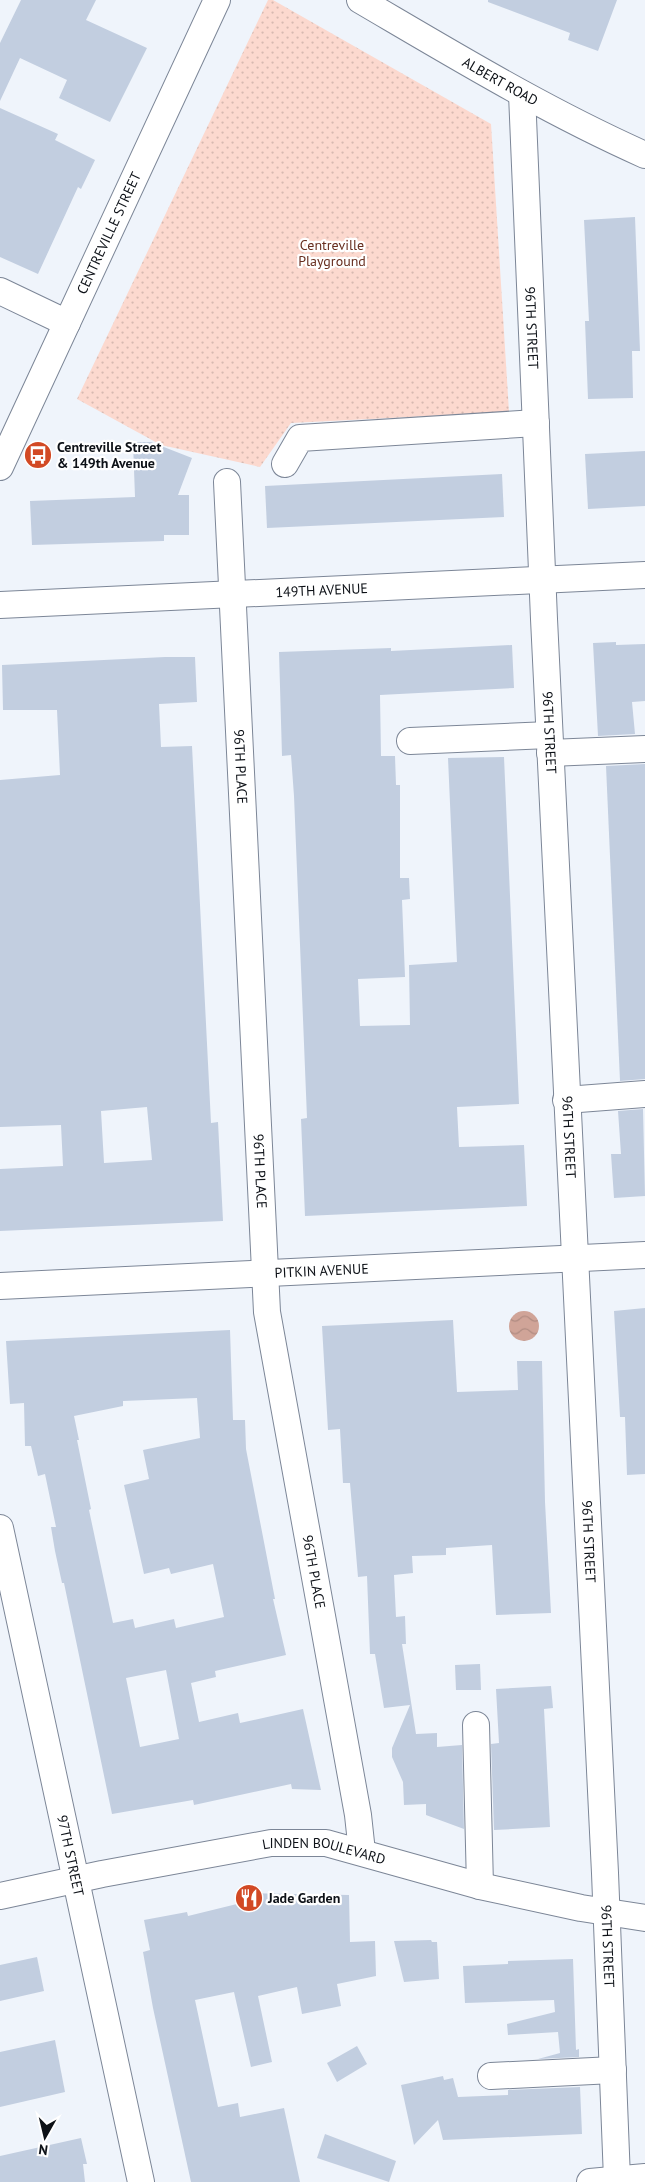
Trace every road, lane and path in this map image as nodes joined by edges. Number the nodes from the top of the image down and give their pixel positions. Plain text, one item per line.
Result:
1 (217, 0) edge
2 (360, 0) edge
3 (522, 94) junction
4 (645, 155) edge
5 (0, 291) edge
6 (67, 323) junction
7 (536, 423) junction
8 (285, 464) dead end
9 (0, 467) edge
10 (227, 482) dead end
11 (645, 575) edge
12 (543, 580) junction
13 (233, 594) junction
14 (0, 605) edge
15 (410, 741) dead end
16 (550, 744) junction
17 (645, 749) edge
18 (645, 1094) edge
19 (566, 1100) junction
20 (645, 1255) edge
21 (574, 1258) junction
22 (265, 1274) junction
23 (0, 1286) edge
24 (0, 1528) edge
25 (4, 1566) edge
26 (476, 1725) dead end
27 (362, 1852) junction
28 (76, 1880) junction
29 (480, 1886) junction
30 (0, 1896) edge
31 (606, 1913) junction
32 (645, 1918) edge
33 (613, 2070) junction
34 (491, 2076) dead end
35 (645, 2176) edge
36 (617, 2179) junction
37 (141, 2182) edge
38 (590, 2182) edge

1 - 6 street, CENTREVILLE STREET
2 - 3 street, ALBERT ROAD
3 - 4 street, ALBERT ROAD
3 - 7 street, 96TH STREET
5 - 6 street
6 - 9 street, CENTREVILLE STREET
7 - 8 street
7 - 12 street, 96TH STREET
10 - 13 street, 96TH PLACE
11 - 12 street, 149TH AVENUE
12 - 13 street, 149TH AVENUE
12 - 16 street, 96TH STREET
13 - 14 street, 149TH AVENUE
13 - 22 street, 96TH PLACE
15 - 16 street
16 - 17 street
16 - 19 street, 96TH STREET
18 - 19 street
19 - 21 street, 96TH STREET
20 - 21 street, PITKIN AVENUE
21 - 22 street, PITKIN AVENUE
21 - 31 street, 96TH STREET
22 - 23 street, PITKIN AVENUE
22 - 27 street, 96TH PLACE
24 - 25 street, 97TH STREET
25 - 28 street, 97TH STREET
26 - 29 street
27 - 28 street, LINDEN BOULEVARD
27 - 29 street, LINDEN BOULEVARD
28 - 30 street, LINDEN BOULEVARD
28 - 37 street, 97TH STREET
29 - 31 street, LINDEN BOULEVARD
31 - 32 street, LINDEN BOULEVARD
31 - 33 street, 96TH STREET
33 - 34 street
33 - 36 street, 96TH STREET
35 - 36 street
36 - 38 street

